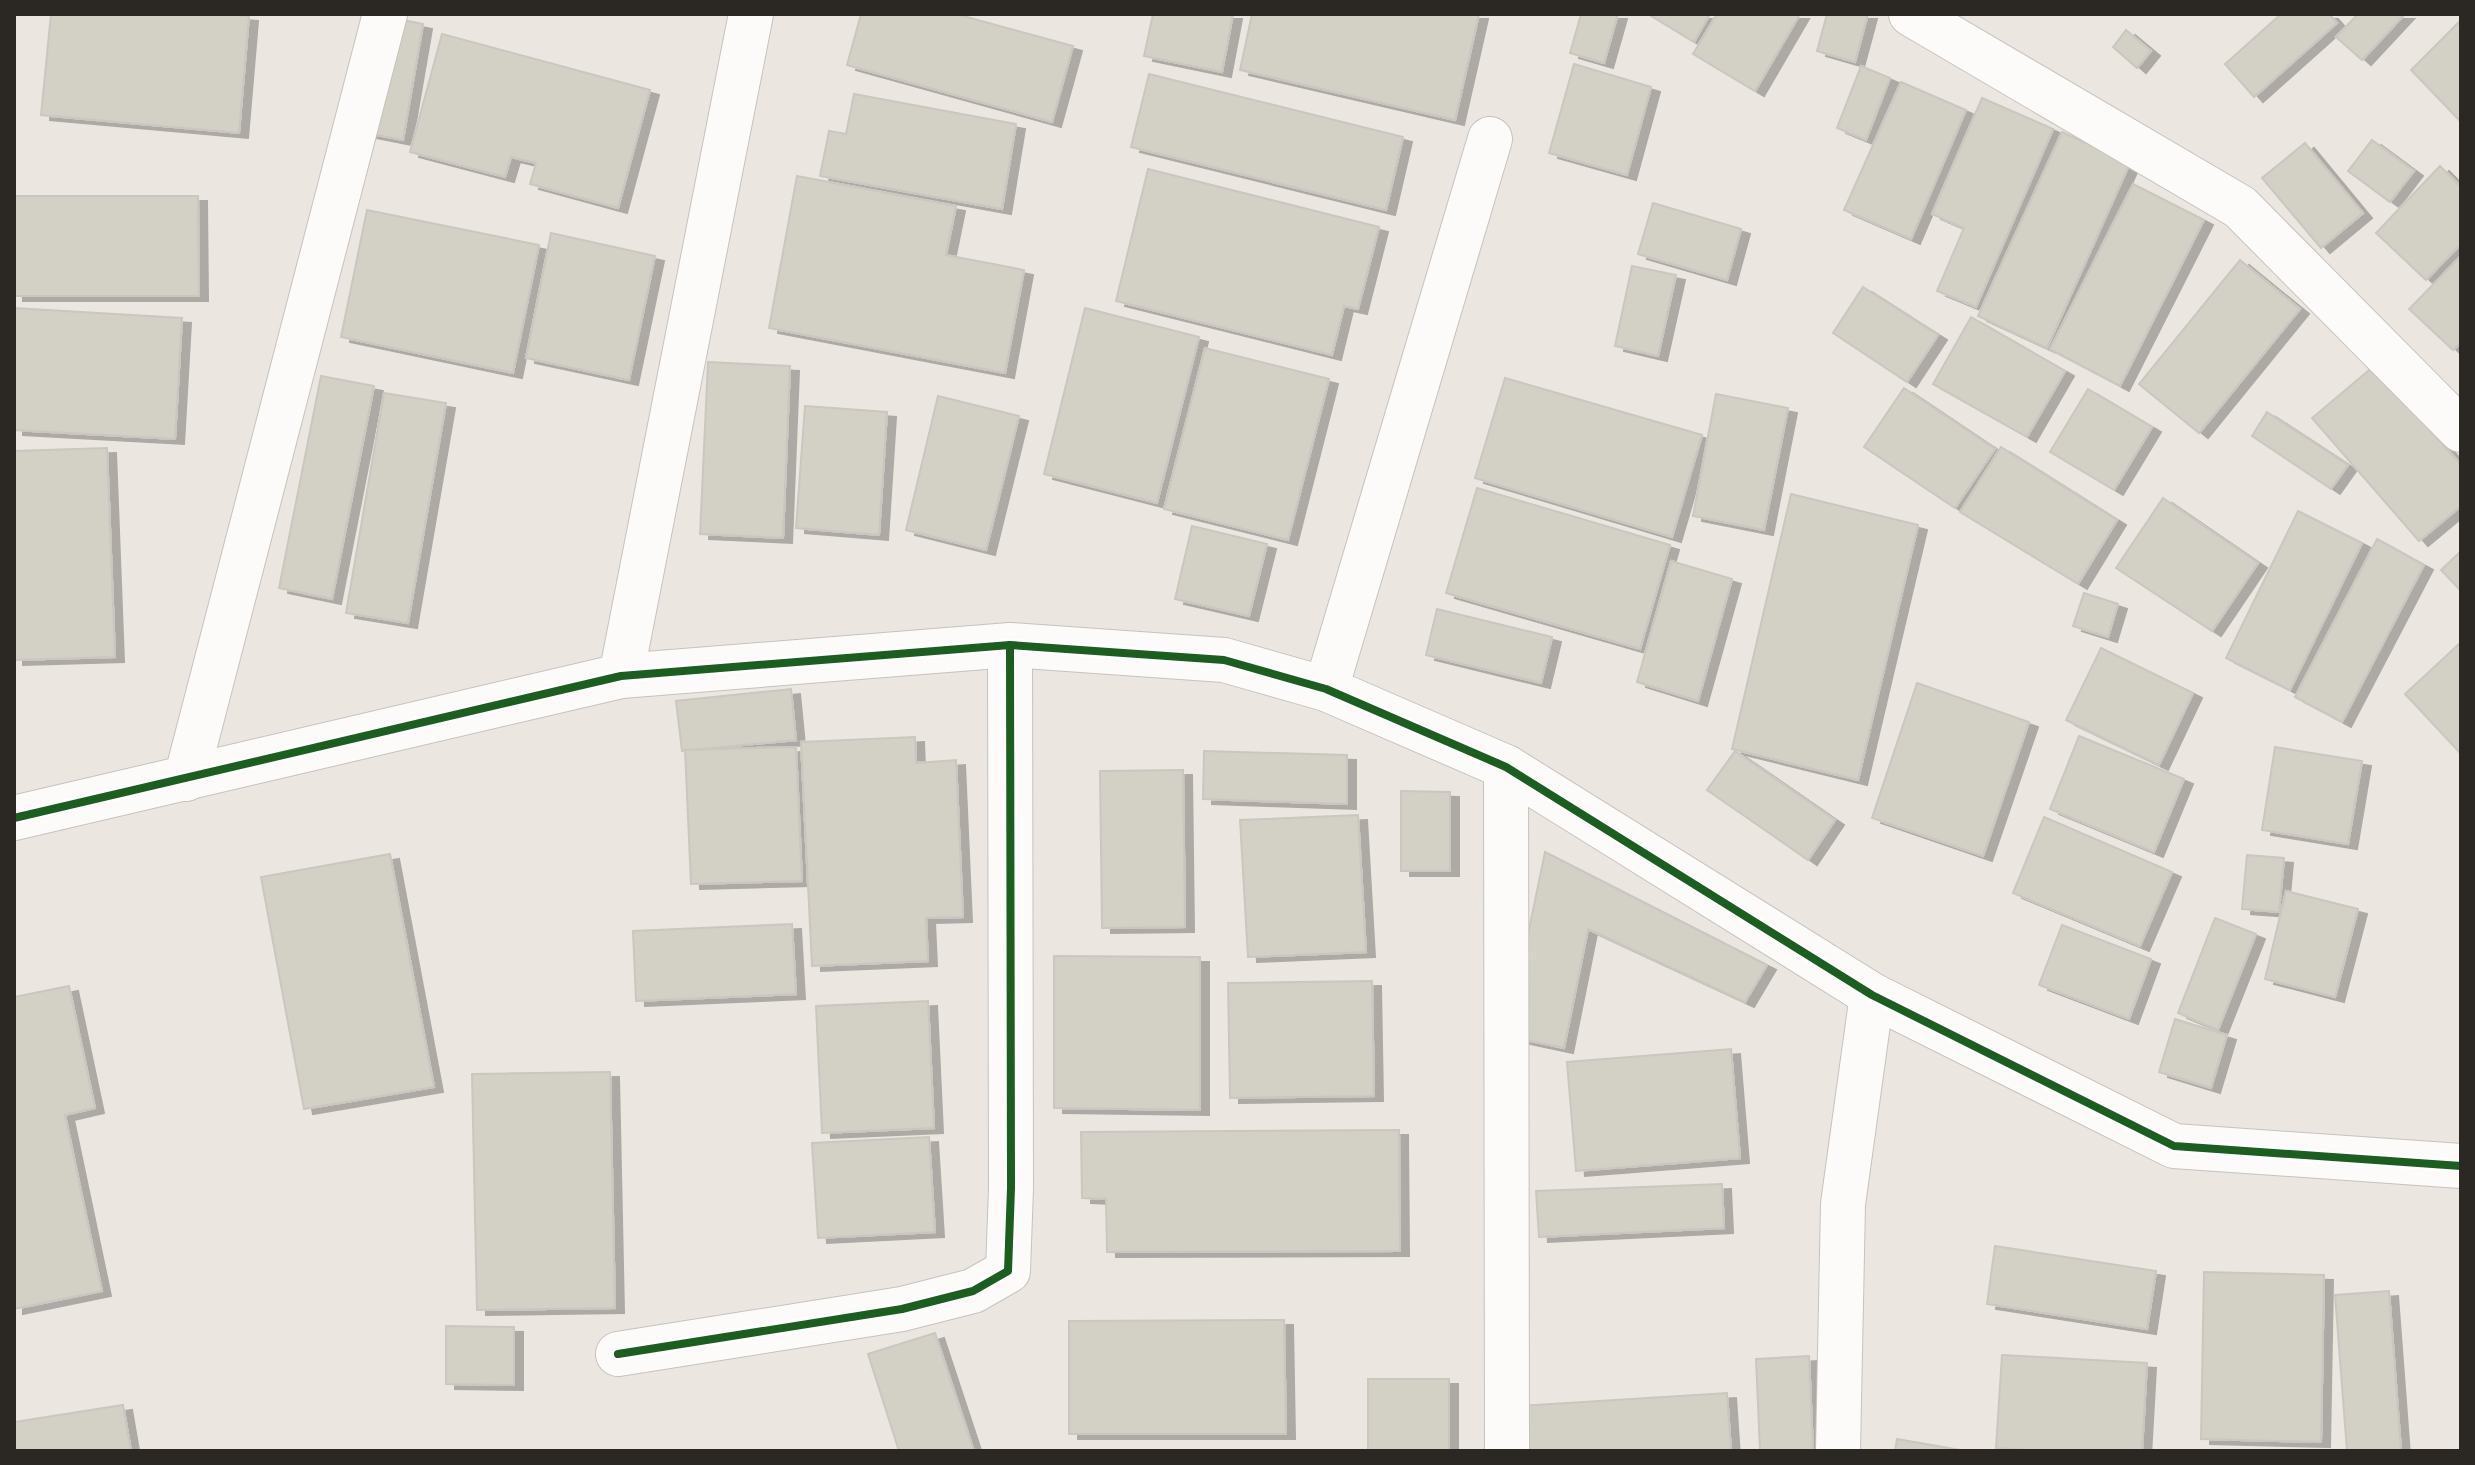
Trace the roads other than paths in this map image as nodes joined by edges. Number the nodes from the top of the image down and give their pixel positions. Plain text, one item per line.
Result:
1 (385, 14) edge
2 (751, 14) edge
3 (1911, 14) edge
4 (1490, 139) dead end
5 (2461, 430) edge
6 (1010, 645) junction
7 (621, 676) junction
8 (1326, 689) junction
9 (1506, 767) junction
10 (186, 779) junction
11 (14, 818) edge
12 (1872, 995) junction
13 (2461, 1166) edge
14 (618, 1354) dead end
15 (1507, 1451) edge
16 (1838, 1451) edge

1 - 10 street
2 - 7 street
3 - 5 street
4 - 8 street
6 - 7 street
6 - 8 street
6 - 14 street
7 - 10 street
8 - 9 street
9 - 12 street
9 - 15 street
10 - 11 street
12 - 13 street
12 - 16 street

